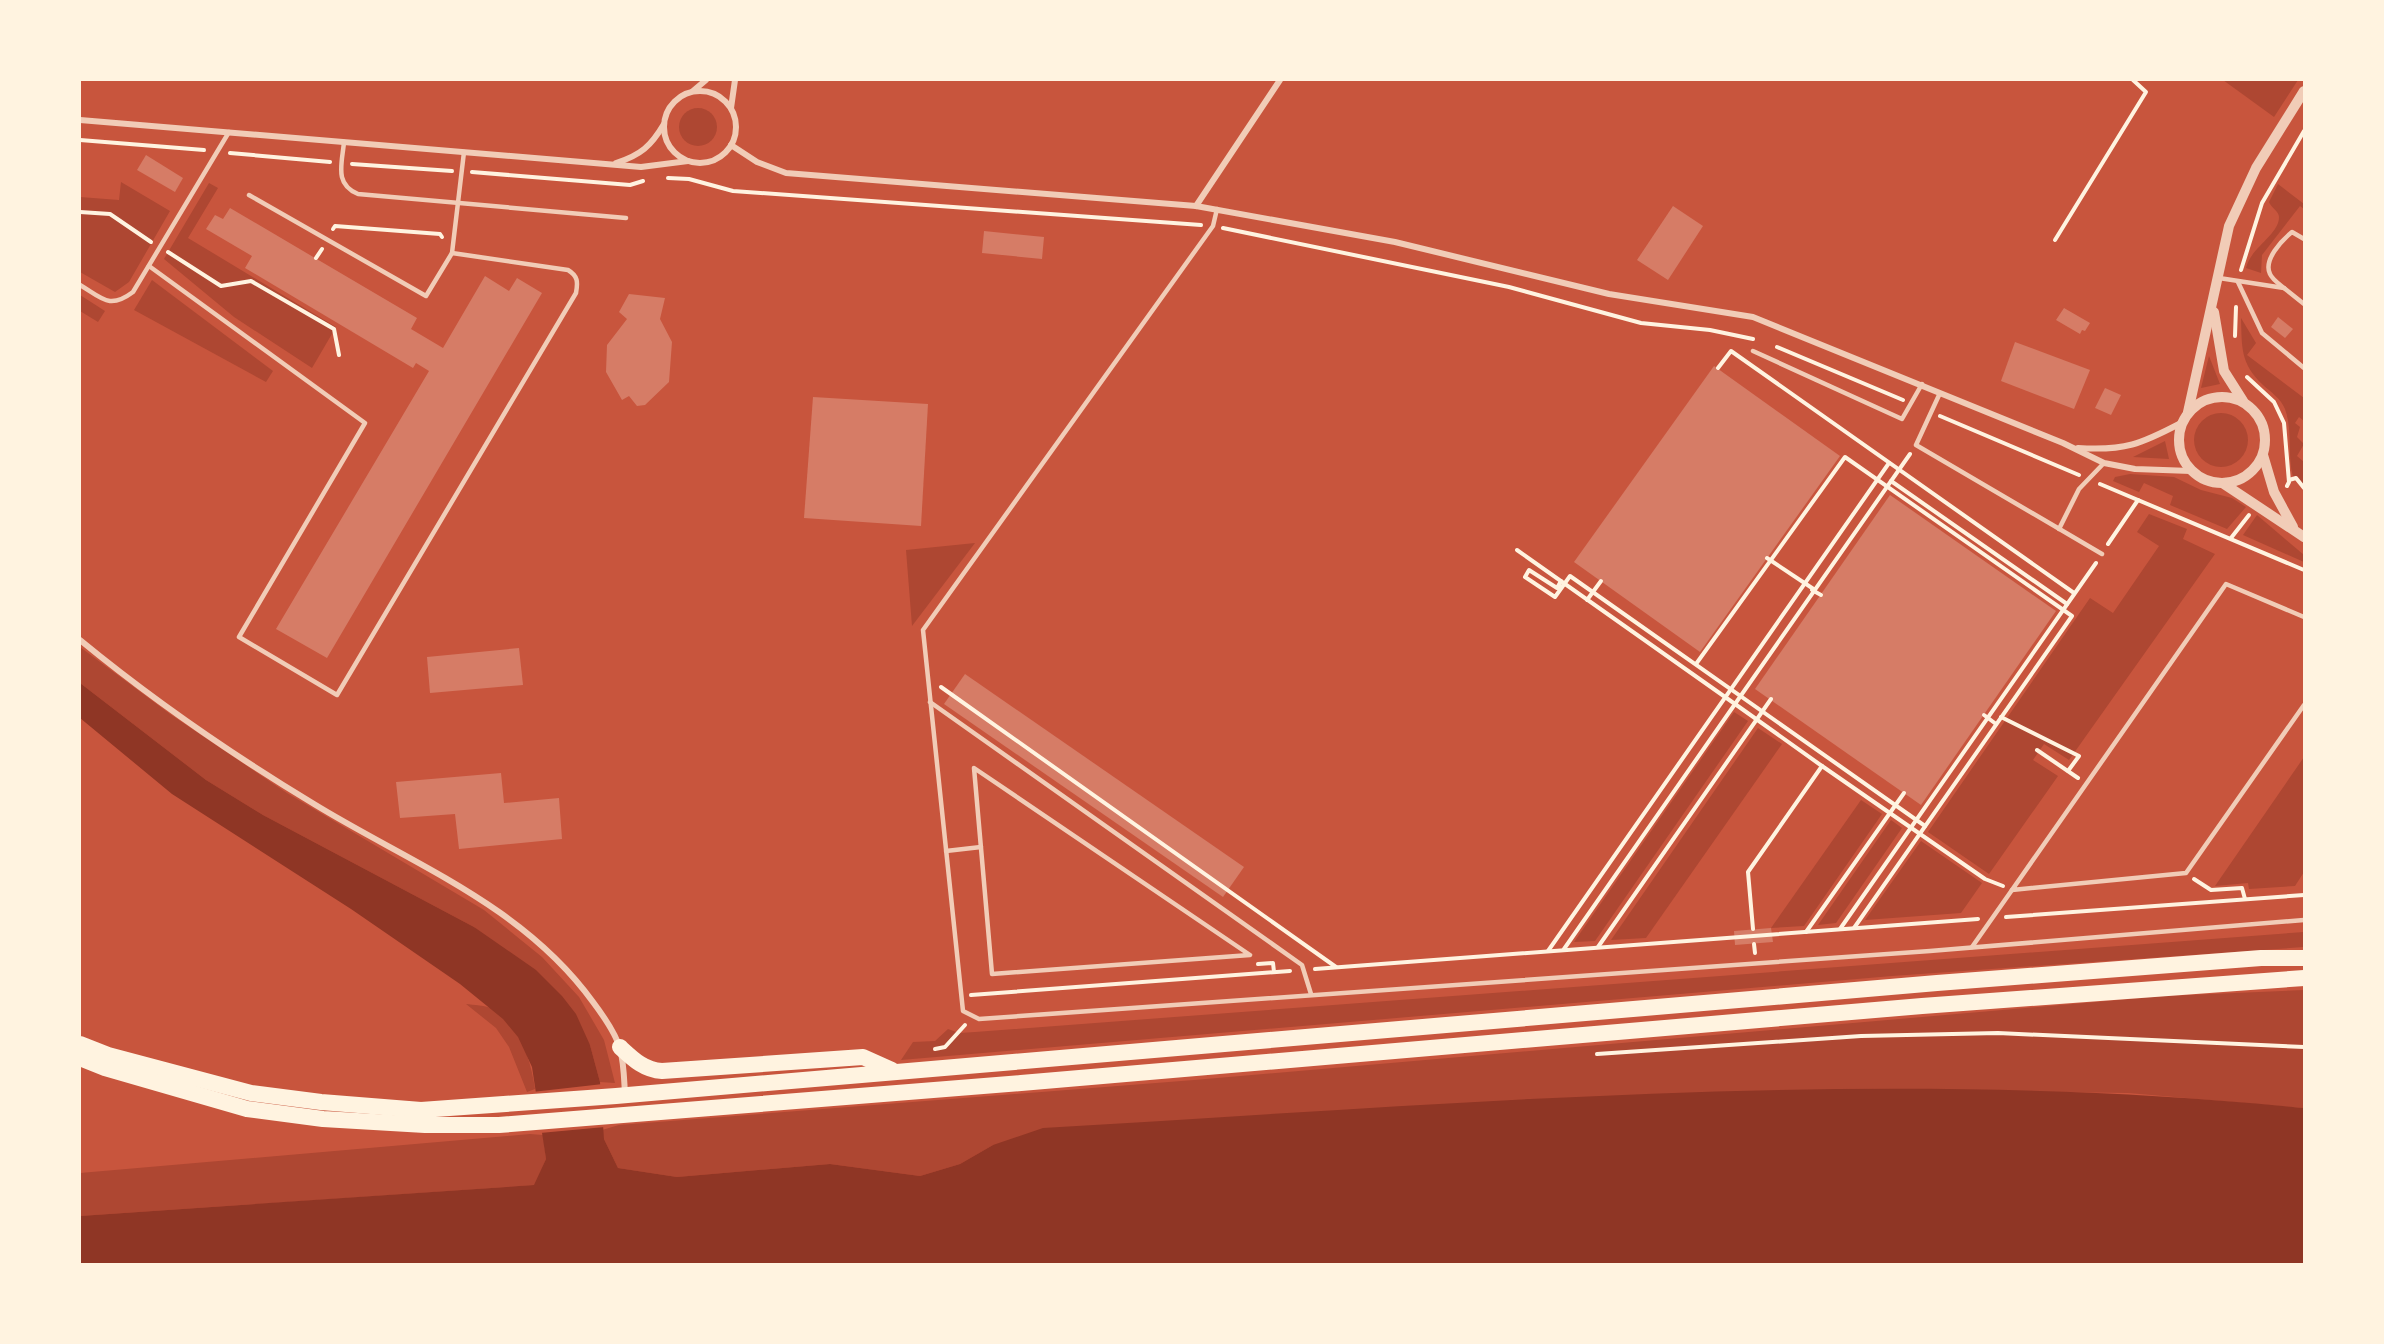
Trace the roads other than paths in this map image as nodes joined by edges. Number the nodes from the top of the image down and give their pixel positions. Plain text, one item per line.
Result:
1 (706, 80) edge
2 (735, 80) edge
3 (1280, 80) edge
4 (693, 91) junction
5 (2304, 91) edge
6 (731, 108) junction
7 (80, 120) edge
8 (664, 123) junction
9 (229, 132) junction
10 (344, 142) junction
11 (731, 145) junction
12 (464, 152) junction
13 (688, 161) junction
14 (613, 164) junction
15 (249, 195) dead end
16 (458, 202) junction
17 (1196, 206) junction
18 (1217, 209) junction
19 (626, 218) dead end
20 (2304, 239) edge
21 (452, 253) junction
22 (149, 266) junction
23 (2217, 278) junction
24 (2238, 282) junction
25 (80, 285) edge
26 (2284, 288) junction
27 (2213, 302) junction
28 (2304, 304) edge
29 (1754, 351) dead end
30 (2304, 369) edge
31 (1922, 384) junction
32 (1940, 393) junction
33 (2245, 404) junction
34 (2188, 412) junction
35 (2181, 423) junction
36 (2075, 448) junction
37 (2263, 455) junction
38 (2104, 463) junction
39 (2191, 471) junction
40 (2224, 484) junction
41 (2059, 529) junction
42 (2295, 530) junction
43 (2304, 537) edge
44 (2102, 554) road end
45 (2304, 617) edge
46 (80, 640) edge
47 (930, 702) junction
48 (2304, 705) edge
49 (981, 847) junction
50 (946, 851) junction
51 (2012, 890) junction
52 (2304, 920) edge
53 (1972, 947) junction
54 (2304, 958) edge
55 (2304, 978) edge
56 (1311, 994) junction
57 (80, 1044) edge
58 (620, 1047) junction
59 (80, 1058) edge
60 (896, 1072) junction
61 (621, 1095) junction
62 (423, 1118) junction

1 - 4 street
2 - 6 street
3 - 17 street
4 - 6 street
4 - 8 street
5 - 23 street
6 - 11 street
7 - 9 street
8 - 13 street
8 - 14 street
9 - 10 street
9 - 22 lane
10 - 12 street
10 - 16 lane
11 - 13 street
11 - 17 street
12 - 14 street
12 - 16 lane
13 - 14 street
15 - 21 lane
16 - 19 lane
16 - 21 lane
17 - 18 street
18 - 31 street
18 - 47 lane
20 - 26 lane
21 - 22 lane
22 - 25 lane
23 - 24 lane
23 - 27 street
24 - 26 lane
24 - 30 lane
26 - 28 lane
27 - 33 street
27 - 34 street
29 - 31 lane
31 - 32 street
32 - 36 street
32 - 41 lane
33 - 34 street
33 - 37 street
34 - 35 street
35 - 36 street
35 - 39 street
36 - 38 street
37 - 40 street
37 - 42 street
38 - 39 street
38 - 41 lane
39 - 40 street
40 - 42 street
41 - 44 lane
42 - 43 street
45 - 51 lane
46 - 58 street
47 - 50 lane
47 - 56 lane
48 - 51 lane
49 - 49 lane
49 - 50 lane
50 - 56 lane
51 - 53 lane
52 - 53 lane
53 - 56 lane
54 - 60 highway
55 - 62 highway
57 - 62 highway
58 - 60 highway
58 - 61 street
59 - 62 highway
60 - 61 highway
61 - 62 highway

